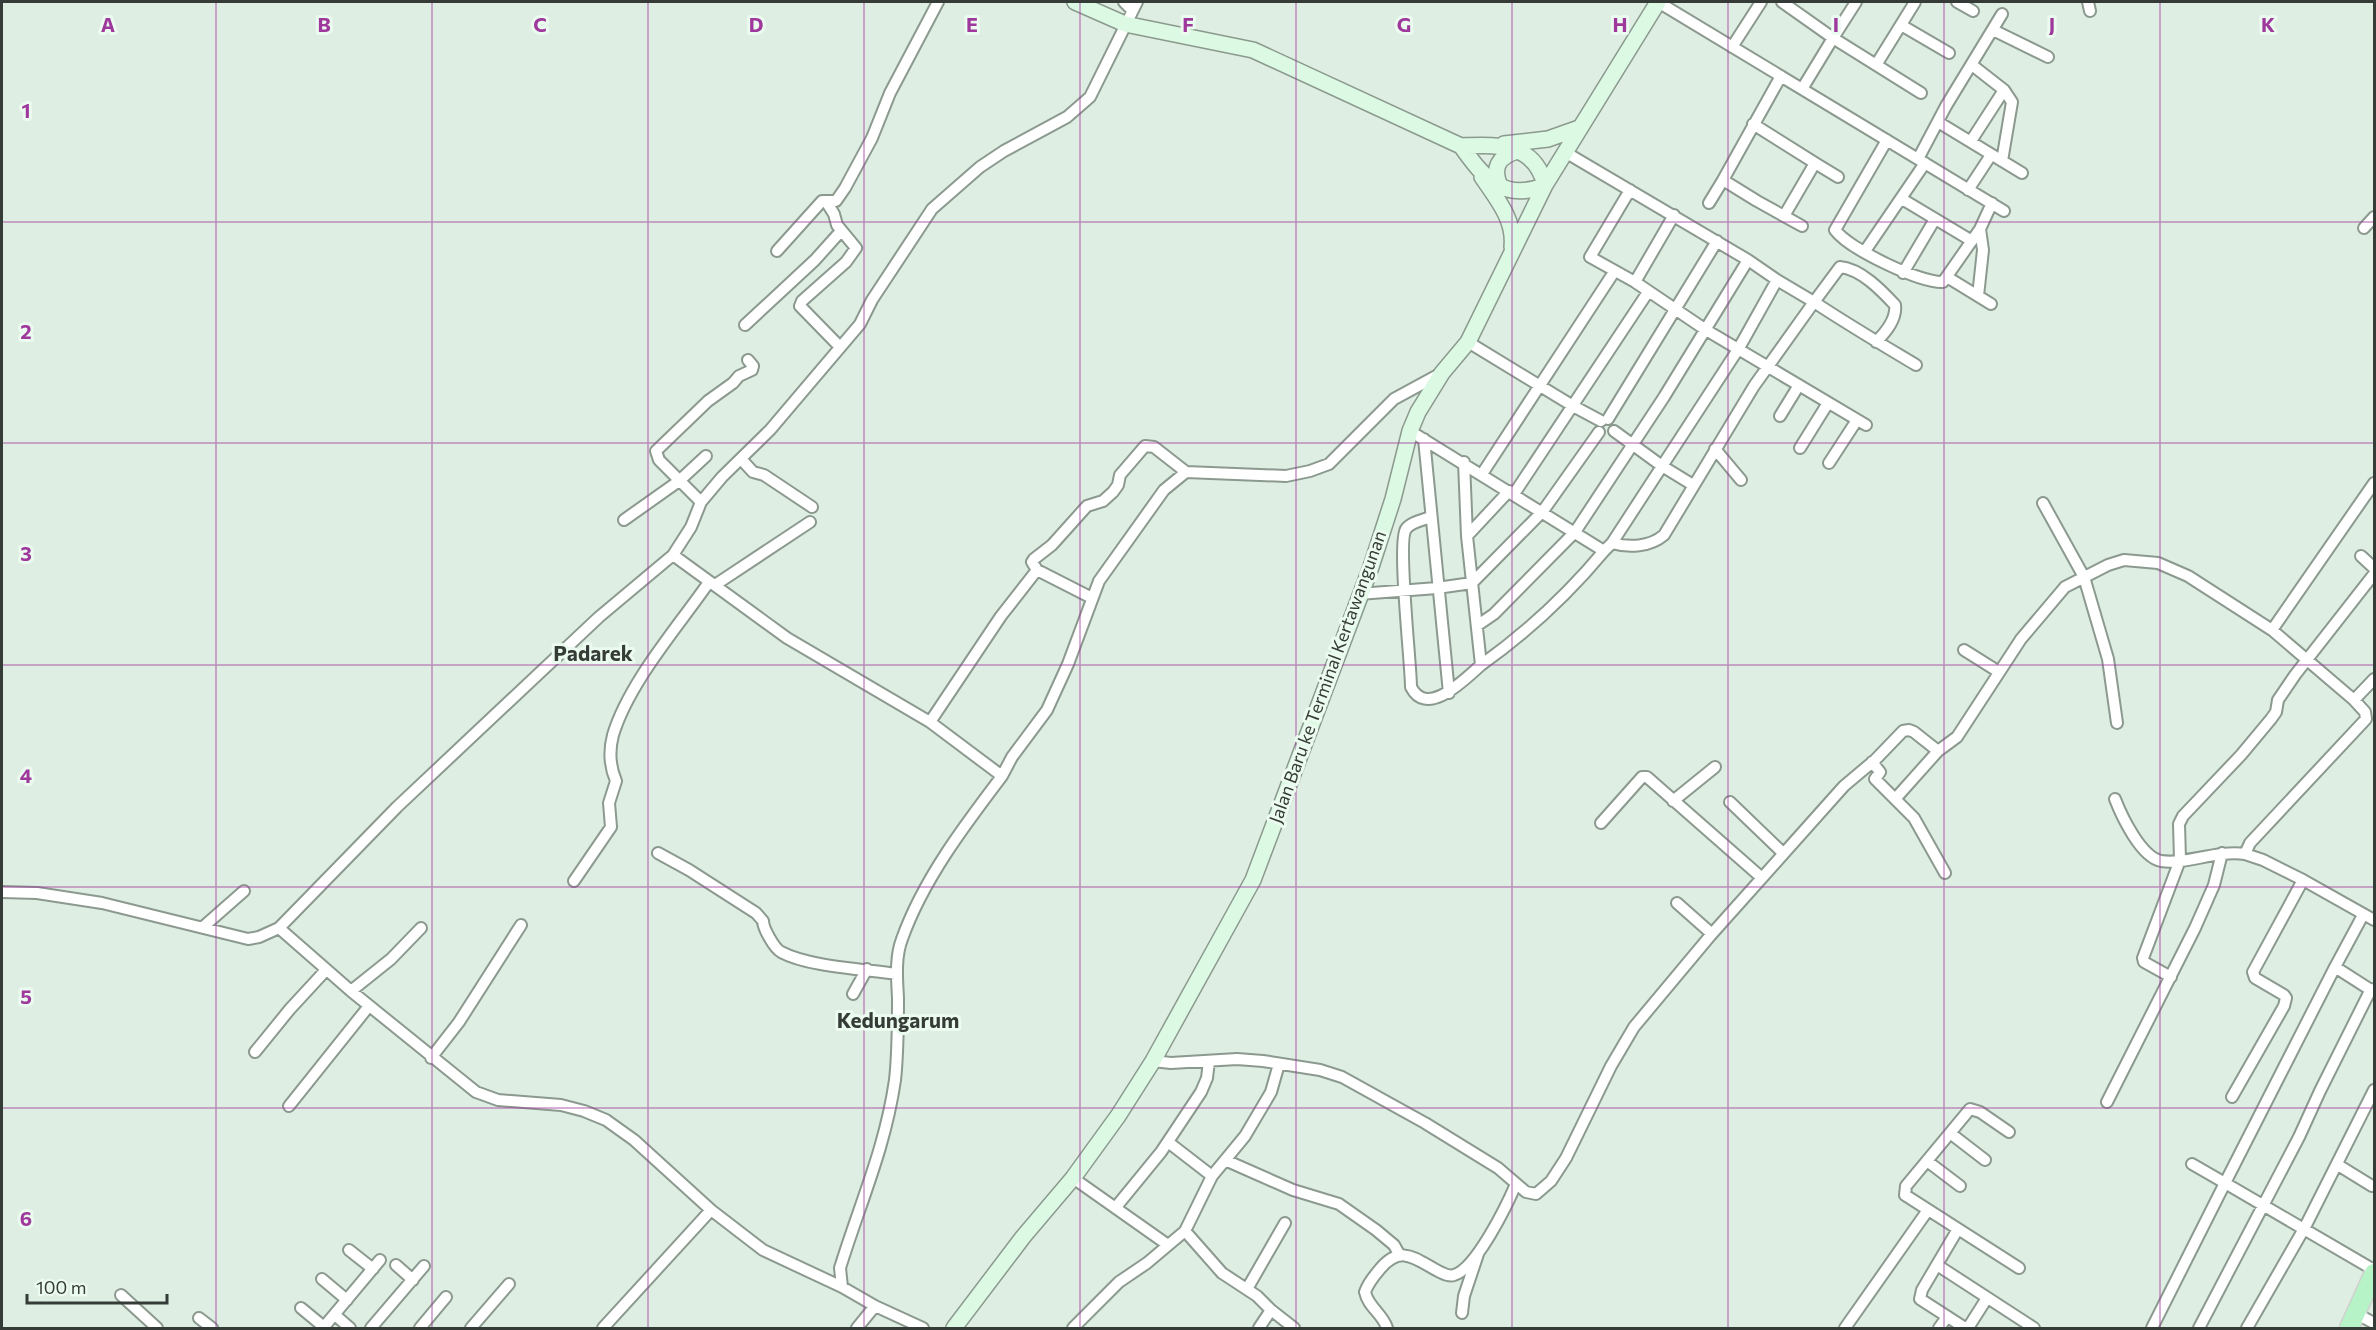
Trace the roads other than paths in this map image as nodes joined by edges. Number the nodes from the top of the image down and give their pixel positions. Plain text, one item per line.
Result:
1 (938, 2) edge
2 (1075, 2) edge
3 (1124, 2) edge
4 (1658, 2) edge
5 (1761, 2) edge
6 (1782, 2) edge
7 (1856, 2) edge
8 (1915, 2) edge
9 (1957, 2) edge
10 (1135, 6) edge
11 (1973, 10) dead end
12 (2002, 14) dead end
13 (1125, 24) junction
14 (1901, 25) junction
15 (1993, 30) junction
16 (1833, 38) junction
17 (1732, 47) junction
18 (1949, 53) dead end
19 (2048, 57) dead end
20 (1876, 65) junction
21 (1972, 65) junction
22 (1781, 76) junction
23 (1803, 89) junction
24 (2004, 90) junction
25 (1921, 93) dead end
26 (1938, 122) junction
27 (1753, 124) junction
28 (1579, 128) junction
29 (1887, 140) junction
30 (1971, 141) junction
31 (1489, 145) junction
32 (1461, 146) junction
33 (1517, 151) junction
34 (1564, 152) junction
35 (1991, 155) junction
36 (1921, 161) junction
37 (2002, 161) junction
38 (1815, 163) junction
39 (1477, 169) junction
40 (2022, 172) dead end
41 (1838, 177) dead end
42 (1723, 180) junction
43 (1545, 185) junction
44 (1500, 186) junction
45 (1630, 190) junction
46 (1968, 190) junction
47 (1902, 199) junction
48 (827, 203) junction
49 (1709, 203) dead end
50 (1992, 203) junction
51 (2004, 211) dead end
52 (1674, 215) junction
53 (1784, 216) junction
54 (2374, 217) edge
55 (1935, 219) junction
56 (1802, 226) dead end
57 (2364, 228) dead end
58 (1980, 229) junction
59 (841, 231) junction
60 (1717, 241) junction
61 (1972, 241) junction
62 (777, 251) dead end
63 (1865, 251) junction
64 (1511, 253) junction
65 (1748, 260) junction
66 (1614, 272) junction
67 (1904, 273) junction
68 (1947, 277) junction
69 (1777, 280) junction
70 (1635, 282) junction
71 (1648, 292) junction
72 (1978, 296) junction
73 (1814, 302) junction
74 (1991, 304) dead end
75 (1676, 308) junction
76 (745, 326) dead end
77 (1706, 330) junction
78 (1468, 342) junction
79 (1876, 342) junction
80 (840, 347) junction
81 (1739, 348) junction
82 (748, 360) dead end
83 (1916, 365) dead end
84 (1768, 367) junction
85 (1443, 373) junction
86 (1799, 385) junction
87 (1540, 387) junction
88 (1828, 403) junction
89 (1573, 406) junction
90 (1780, 416) dead end
91 (1603, 424) junction
92 (1410, 431) junction
93 (1424, 439) junction
94 (1634, 445) junction
95 (1715, 448) junction
96 (1800, 448) dead end
97 (706, 456) dead end
98 (741, 459) junction
99 (1464, 462) junction
100 (1829, 463) dead end
101 (1662, 466) junction
102 (1186, 472) junction
103 (1482, 474) junction
104 (1742, 480) dead end
105 (679, 481) junction
106 (2374, 483) edge
107 (1693, 485) junction
108 (1512, 492) junction
109 (701, 502) junction
110 (2043, 503) dead end
111 (812, 507) dead end
112 (1543, 511) junction
113 (1431, 517) junction
114 (624, 520) dead end
115 (810, 522) dead end
116 (1575, 532) junction
117 (1467, 536) junction
118 (1608, 547) junction
119 (673, 555) junction
120 (2361, 556) dead end
121 (2374, 566) edge
122 (1037, 570) junction
123 (2081, 578) junction
124 (712, 583) junction
125 (1472, 583) junction
126 (1437, 588) junction
127 (1404, 589) junction
128 (1359, 594) junction
129 (1092, 598) junction
130 (1478, 625) junction
131 (2272, 630) junction
132 (1964, 651) dead end
133 (2308, 660) junction
134 (1481, 665) junction
135 (1999, 672) junction
136 (2374, 679) edge
137 (1449, 693) junction
138 (2354, 700) junction
139 (930, 722) junction
140 (2117, 723) dead end
141 (1938, 752) junction
142 (1872, 762) junction
143 (1715, 767) dead end
144 (1002, 776) junction
145 (1896, 798) junction
146 (2115, 799) dead end
147 (1673, 801) junction
148 (1730, 802) dead end
149 (1601, 823) dead end
150 (658, 853) dead end
151 (1783, 853) junction
152 (2245, 854) junction
153 (2222, 856) junction
154 (2179, 863) junction
155 (1945, 873) dead end
156 (1762, 878) junction
157 (573, 881) dead end
158 (2300, 885) junction
159 (244, 891) dead end
160 (2, 892) edge
161 (1677, 903) dead end
162 (2362, 917) junction
163 (2374, 920) edge
164 (521, 925) dead end
165 (203, 927) junction
166 (279, 928) junction
167 (421, 928) dead end
168 (1712, 933) junction
169 (2335, 967) junction
170 (867, 969) junction
171 (326, 970) junction
172 (897, 974) junction
173 (2172, 977) junction
174 (351, 991) junction
175 (2373, 991) edge
176 (853, 994) dead end
177 (369, 1006) junction
178 (255, 1052) dead end
179 (431, 1058) junction
180 (1153, 1061) junction
181 (1209, 1061) junction
182 (1279, 1064) junction
183 (2374, 1090) edge
184 (2232, 1097) dead end
185 (2107, 1102) dead end
186 (289, 1106) dead end
187 (2009, 1132) dead end
188 (1950, 1133) junction
189 (1168, 1142) junction
190 (1225, 1160) junction
191 (1985, 1160) dead end
192 (1927, 1161) junction
193 (2192, 1164) dead end
194 (2338, 1165) junction
195 (1212, 1176) junction
196 (1073, 1178) junction
197 (2225, 1183) junction
198 (1516, 1184) junction
199 (1960, 1186) dead end
200 (2372, 1186) dead end
201 (2263, 1205) junction
202 (1116, 1206) junction
203 (711, 1210) junction
204 (1928, 1210) junction
205 (1285, 1223) dead end
206 (2305, 1227) junction
207 (1958, 1229) junction
208 (1185, 1231) junction
209 (1168, 1245) junction
210 (349, 1250) dead end
211 (1479, 1251) junction
212 (1399, 1254) junction
213 (396, 1265) dead end
214 (1937, 1265) junction
215 (424, 1266) dead end
216 (2019, 1268) dead end
217 (2374, 1271) edge
218 (322, 1279) dead end
219 (413, 1280) junction
220 (509, 1284) dead end
221 (842, 1287) junction
222 (1247, 1289) junction
223 (122, 1295) dead end
224 (446, 1297) dead end
225 (1987, 1298) junction
226 (347, 1300) junction
227 (875, 1306) junction
228 (301, 1308) dead end
229 (1271, 1310) junction
230 (1462, 1313) dead end
231 (335, 1315) junction
232 (1947, 1317) junction
233 (199, 1318) dead end
234 (2353, 1321) edge
235 (2374, 1323) edge
236 (324, 1328) edge
237 (157, 1329) edge
238 (212, 1329) edge
239 (350, 1329) edge
240 (371, 1329) edge
241 (420, 1329) edge
242 (471, 1329) edge
243 (603, 1329) edge
244 (856, 1329) edge
245 (923, 1329) edge
246 (954, 1329) edge
247 (1073, 1329) edge
248 (1259, 1329) edge
249 (1294, 1329) edge
250 (1387, 1329) edge
251 (1845, 1329) edge
252 (1940, 1329) edge
253 (1967, 1329) edge
254 (2034, 1329) edge
255 (2151, 1329) edge
256 (2199, 1329) edge
257 (2247, 1329) edge

1 - 48 street
2 - 13 main road
3 - 10 street
4 - 17 street
4 - 28 main road, Jalan Baru ke Terminal Kertawangunan
5 - 17 street
6 - 16 street
7 - 16 street
8 - 14 street
9 - 11 street
10 - 13 street
12 - 15 street
13 - 32 main road
13 - 80 street
14 - 18 street
14 - 20 street
15 - 19 street
15 - 21 street
16 - 20 street
16 - 23 street
17 - 22 street
20 - 25 street
21 - 24 street
21 - 26 street
22 - 23 street
22 - 27 street
23 - 29 street
24 - 30 street
24 - 37 street
26 - 30 street
26 - 36 street
27 - 38 street
27 - 42 street
28 - 31 main road
28 - 34 main road, Jalan Baru ke Terminal Kertawangunan
29 - 36 street
29 - 63 street
30 - 35 street
31 - 32 main road
31 - 33 main road
32 - 39 main road
33 - 43 main road
33 - 44 main road
34 - 43 main road, Jalan Baru ke Terminal Kertawangunan
34 - 45 street
35 - 37 street
35 - 46 street
36 - 46 street
36 - 47 street
37 - 40 street
38 - 41 street
38 - 53 street
39 - 44 main road
39 - 64 main road
42 - 49 street
42 - 53 street
43 - 44 main road
43 - 64 main road, Jalan Baru ke Terminal Kertawangunan
45 - 52 street
45 - 66 street
46 - 50 street
47 - 55 street
47 - 63 street
48 - 59 street
48 - 62 street
50 - 51 street
50 - 58 street
52 - 60 street
52 - 70 street
53 - 56 street
54 - 57 street
55 - 61 street
55 - 67 street
58 - 61 street
58 - 72 street
59 - 76 street
59 - 80 street
60 - 65 street
60 - 75 street
61 - 68 street
63 - 67 street
64 - 78 main road, Jalan Baru ke Terminal Kertawangunan
65 - 69 street
65 - 77 street
66 - 70 street
66 - 87 street
67 - 68 street
68 - 72 street
69 - 73 street
69 - 81 street
70 - 71 street
71 - 75 street
71 - 89 street
72 - 74 street
73 - 79 street
73 - 79 street
73 - 84 street
75 - 77 street
75 - 91 street
77 - 81 street
77 - 94 street
78 - 85 main road, Jalan Baru ke Terminal Kertawangunan
78 - 87 street
79 - 83 street
80 - 98 street
81 - 84 street
81 - 101 street
82 - 105 street
84 - 86 street
84 - 95 street
85 - 92 main road, Jalan Baru ke Terminal Kertawangunan
85 - 102 street
86 - 88 street
86 - 90 street
87 - 89 street
87 - 103 street
88 - 96 street
88 - 100 street
89 - 91 street
89 - 108 street
91 - 94 street
91 - 112 street
92 - 93 street
92 - 128 main road, Jalan Baru ke Terminal Kertawangunan
93 - 99 street
93 - 113 street
94 - 101 street
94 - 116 street
95 - 104 street
95 - 107 street
97 - 105 street
98 - 109 street
98 - 111 street
99 - 103 street
99 - 117 street
101 - 107 street
101 - 118 street
102 - 122 street
102 - 129 street
103 - 108 street
105 - 109 street
105 - 114 street
106 - 131 street
107 - 118 street
108 - 112 street
108 - 117 street
109 - 119 street
110 - 123 street
112 - 116 street
112 - 125 street
113 - 126 street
113 - 127 street
115 - 124 street
116 - 118 street
116 - 130 street
117 - 125 street
118 - 134 street
119 - 124 street
119 - 166 street
120 - 121 street
121 - 133 street
122 - 129 street
122 - 139 street
123 - 131 street
123 - 135 street
123 - 140 street
124 - 139 street
124 - 157 street
125 - 126 street
125 - 130 street
126 - 127 street
126 - 137 street
127 - 128 street
127 - 137 street
128 - 180 main road, Jalan Baru ke Terminal Kertawangunan
129 - 144 street
130 - 134 street
131 - 133 street
132 - 135 street
133 - 138 street
133 - 154 street
134 - 137 street
135 - 141 street
136 - 138 street
138 - 152 street
139 - 144 street
141 - 142 street
141 - 145 street
142 - 145 street
142 - 151 street
143 - 147 street
144 - 172 street
145 - 155 street
146 - 154 street
147 - 149 street
147 - 156 street
148 - 151 street
150 - 170 street
151 - 156 street
152 - 153 street
152 - 158 street
153 - 154 street
153 - 173 street
154 - 173 street
156 - 168 street
158 - 162 street
158 - 184 street
159 - 165 street
160 - 165 street
161 - 168 street
162 - 163 street
162 - 169 street
164 - 179 street
165 - 166 street
166 - 171 street
167 - 174 street
168 - 198 street
169 - 175 street
169 - 197 street
170 - 172 street
170 - 176 street
171 - 174 street
171 - 178 street
172 - 221 street
173 - 185 street
174 - 177 street
175 - 201 street
177 - 179 street
177 - 186 street
179 - 203 street
180 - 181 street
180 - 196 main road, Jalan Baru ke Terminal Kertawangunan
181 - 182 street
181 - 189 street
182 - 190 street
182 - 198 street
183 - 194 street
187 - 188 street
188 - 191 street
188 - 192 street
189 - 195 street
189 - 202 street
190 - 195 street
190 - 212 street
192 - 199 street
192 - 204 street
193 - 197 street
194 - 200 street
194 - 206 street
195 - 208 street
196 - 202 street
196 - 246 main road, Jalan Baru ke Terminal Kertawangunan
197 - 201 street
197 - 255 street
198 - 211 street
201 - 206 street
201 - 256 street
202 - 209 street
203 - 221 street
203 - 243 street
204 - 207 street
204 - 251 street
205 - 222 street
206 - 217 street
206 - 257 street
207 - 214 street
207 - 216 street
208 - 209 street
208 - 222 street
209 - 247 street
210 - 226 street
211 - 212 street
211 - 230 street
212 - 250 street
213 - 219 street
214 - 225 street
214 - 232 street
215 - 219 street
217 - 234 main road
218 - 226 street
219 - 240 street
220 - 242 street
221 - 227 street
222 - 229 street
223 - 237 street
224 - 241 street
225 - 253 street
225 - 254 street
226 - 231 street
227 - 244 street
227 - 245 street
228 - 236 street
229 - 248 street
229 - 249 street
231 - 236 street
231 - 239 street
232 - 252 street
232 - 253 street
233 - 238 street
234 - 235 street

